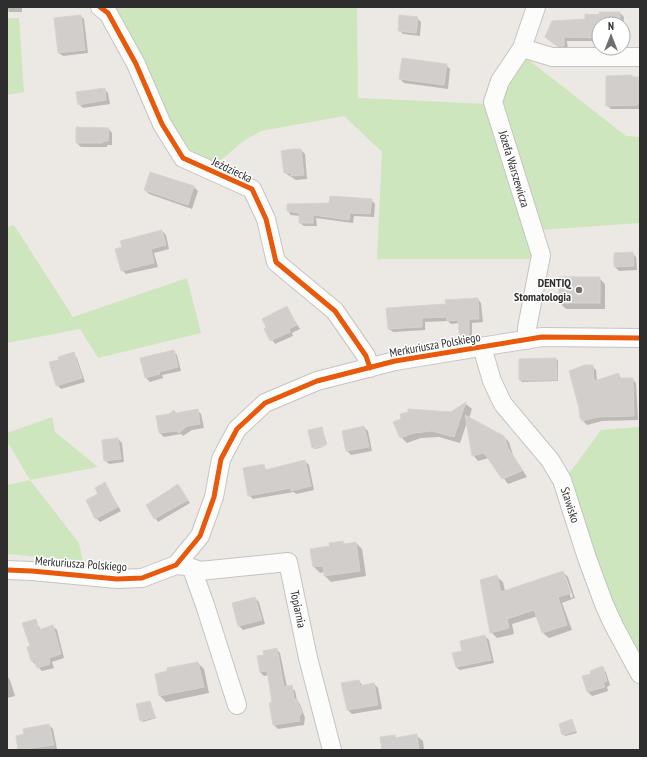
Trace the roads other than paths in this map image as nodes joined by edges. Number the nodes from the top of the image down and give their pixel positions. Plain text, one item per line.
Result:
1 (100, 7) edge
2 (536, 7) edge
3 (522, 48) junction
4 (640, 57) edge
5 (640, 338) edge
6 (527, 340) junction
7 (482, 347) junction
8 (370, 368) junction
9 (184, 567) junction
10 (7, 570) edge
11 (640, 674) edge
12 (236, 705) dead end
13 (332, 750) edge

1 - 8 street, Jeździecka
2 - 3 street, Józefa Warszewicza
3 - 4 street
3 - 6 street, Józefa Warszewicza
5 - 6 street, Merkuriusza Polskiego
6 - 7 street, Merkuriusza Polskiego
7 - 8 street, Merkuriusza Polskiego
7 - 11 street, Stawisko
8 - 9 street, Merkuriusza Polskiego
9 - 10 street, Merkuriusza Polskiego
9 - 12 street
9 - 13 street, Topiarnia

